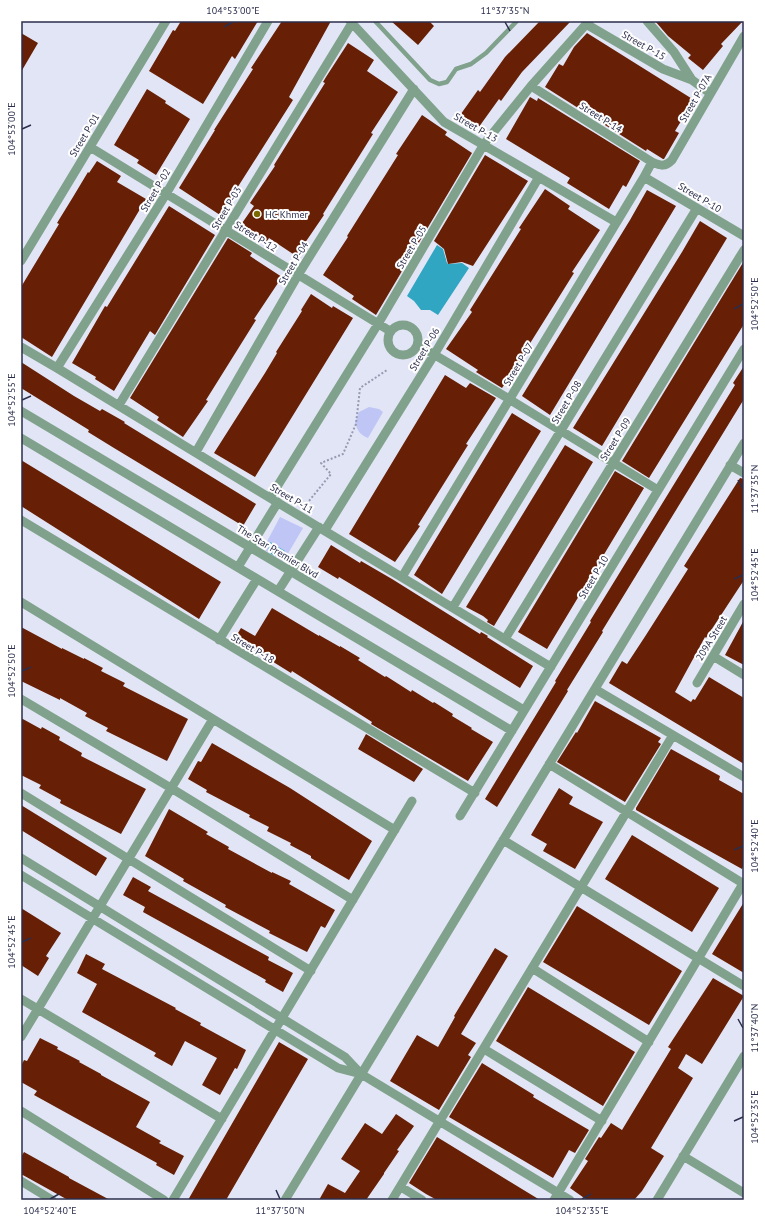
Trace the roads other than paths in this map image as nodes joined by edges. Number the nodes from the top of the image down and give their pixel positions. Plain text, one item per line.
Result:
1 (166, 21) edge
2 (268, 21) edge
3 (375, 21) edge
4 (517, 21) edge
5 (647, 21) edge
6 (351, 22) edge
7 (588, 23) edge
8 (744, 36) edge
9 (692, 80) junction
10 (531, 86) junction
11 (414, 89) junction
12 (710, 93) junction
13 (484, 144) junction
14 (90, 147) junction
15 (656, 164) junction
16 (539, 177) junction
17 (644, 177) junction
18 (166, 194) junction
19 (697, 208) junction
20 (616, 222) junction
21 (226, 231) junction
22 (744, 236) edge
23 (744, 250) edge
24 (21, 261) edge
25 (298, 275) junction
26 (378, 324) junction
27 (390, 332) junction
28 (418, 345) junction
29 (21, 347) edge
30 (744, 349) edge
31 (434, 355) junction
32 (57, 368) junction
33 (509, 399) junction
34 (119, 405) junction
35 (21, 411) edge
36 (561, 431) junction
37 (21, 438) edge
38 (744, 443) edge
39 (196, 452) junction
40 (740, 457) edge
41 (613, 463) junction
42 (730, 465) junction
43 (744, 473) edge
44 (658, 490) junction
45 (274, 500) junction
46 (21, 520) edge
47 (322, 528) junction
48 (250, 547) junction
49 (238, 567) junction
50 (291, 571) junction
51 (402, 576) junction
52 (258, 579) junction
53 (278, 591) junction
54 (21, 602) edge
55 (744, 604) edge
56 (453, 607) junction
57 (505, 639) junction
58 (219, 640) junction
59 (713, 656) junction
60 (551, 667) junction
61 (744, 675) edge
62 (697, 683) dead end
63 (595, 688) junction
64 (21, 699) edge
65 (524, 710) junction
66 (213, 719) junction
67 (512, 731) junction
68 (673, 735) junction
69 (549, 764) junction
70 (744, 777) edge
71 (171, 788) junction
72 (21, 793) edge
73 (475, 793) junction
74 (412, 801) dead end
75 (626, 812) junction
76 (460, 816) dead end
77 (395, 830) junction
78 (503, 840) junction
79 (21, 858) edge
80 (128, 859) junction
81 (21, 875) edge
82 (744, 883) edge
83 (581, 888) junction
84 (353, 900) junction
85 (100, 906) junction
86 (92, 918) junction
87 (699, 958) junction
88 (532, 968) junction
89 (310, 971) junction
90 (744, 986) edge
91 (21, 999) edge
92 (37, 1010) junction
93 (282, 1018) junction
94 (275, 1030) junction
95 (21, 1037) edge
96 (649, 1042) junction
97 (484, 1049) junction
98 (744, 1056) edge
99 (362, 1074) junction
100 (21, 1111) edge
101 (222, 1119) junction
102 (602, 1120) junction
103 (440, 1122) junction
104 (683, 1156) junction
105 (21, 1181) edge
106 (400, 1187) junction
107 (744, 1193) edge
108 (556, 1196) edge
109 (52, 1200) edge
110 (164, 1200) edge
111 (173, 1200) edge
112 (285, 1200) edge
113 (392, 1200) edge
114 (422, 1200) edge
115 (570, 1200) edge
116 (657, 1200) edge

1 - 14 street, Street P-01
2 - 18 street, Street P-02
3 - 4 lane
5 - 9 street
6 - 11 street, Street P-13
6 - 21 street, Street P-03
7 - 9 street, Street P-15
7 - 10 street, Street P-05
8 - 12 street, Street P-07A
9 - 12 street
10 - 13 street, Street P-05
10 - 15 street, Street P-14
11 - 13 street, Street P-13
11 - 25 street, Street P-04
12 - 15 street, Street P-07A
13 - 16 street, Street P-13
13 - 26 street, Street P-05
14 - 18 street, Street P-12
14 - 24 street, Street P-01
15 - 17 street, Street P-07
16 - 20 street, Street P-13
16 - 31 street, Street P-06
17 - 19 street, Street P-10
17 - 20 street, Street P-07
18 - 21 street, Street P-12
18 - 32 street, Street P-02
19 - 22 street, Street P-10
19 - 36 street, Street P-08
20 - 33 street, Street P-07
21 - 25 street, Street P-12
21 - 34 street, Street P-03
23 - 41 street, Street P-09
25 - 26 street, Street P-12
25 - 39 street, Street P-04
26 - 27 street, Street P-12
26 - 45 street, Street P-05
27 - 28 street
27 - 28 street
28 - 31 street
29 - 32 street, Street P-11
30 - 44 street, Street P-10
31 - 33 street
31 - 47 street, Street P-06
32 - 34 street, Street P-11
33 - 36 street
33 - 51 street, Street P-07
34 - 39 street, Street P-11
35 - 48 street, The Star Premier Blvd
36 - 41 street
36 - 56 street, Street P-08
37 - 49 street
38 - 40 street
39 - 45 street, Street P-11
40 - 42 street
41 - 44 street
41 - 57 street, Street P-09
42 - 43 street
42 - 63 street
44 - 60 street, Street P-10
45 - 47 street, Street P-11
45 - 48 street, Street P-05
46 - 58 street, Street P-18
47 - 50 street, Street P-06
47 - 51 street, Street P-11
48 - 49 street, Street P-05
48 - 50 street, The Star Premier Blvd
49 - 52 street
50 - 53 street, Street P-06
50 - 65 street, The Star Premier Blvd
51 - 56 street, Street P-11
52 - 53 street
52 - 58 street
53 - 67 street
54 - 66 street
55 - 59 street, 209A Street
56 - 57 street, Street P-11
57 - 60 street, Street P-11
58 - 73 street, Street P-18
59 - 61 street
59 - 62 street, 209A Street
60 - 65 street, Street P-10
63 - 68 street
63 - 69 street
64 - 71 street
65 - 67 street, Street P-10
66 - 71 street
66 - 77 street
67 - 73 street, Street P-10
68 - 70 street
68 - 75 street
69 - 75 street
69 - 78 street
71 - 80 street
71 - 84 street
72 - 80 street
73 - 76 street, Street P-10
74 - 77 street
75 - 82 street
75 - 83 street
77 - 84 street
78 - 83 street
78 - 99 street
79 - 85 street
80 - 85 street
80 - 89 street
81 - 86 street
82 - 87 street
83 - 87 street
83 - 88 street
84 - 89 street
85 - 86 street
85 - 93 street
86 - 92 street
86 - 94 street
87 - 90 street
87 - 96 street
88 - 96 street
88 - 97 street
89 - 93 street
91 - 92 street
92 - 95 street
92 - 101 street
93 - 94 street
93 - 99 street
94 - 99 street
94 - 101 street
96 - 102 street
97 - 102 street
97 - 103 street
98 - 104 street
99 - 103 street
99 - 112 street
100 - 110 street
101 - 111 street
102 - 108 street
103 - 106 street
103 - 108 street
104 - 107 street
104 - 116 street
105 - 109 street
106 - 113 street
106 - 114 street
108 - 115 street

